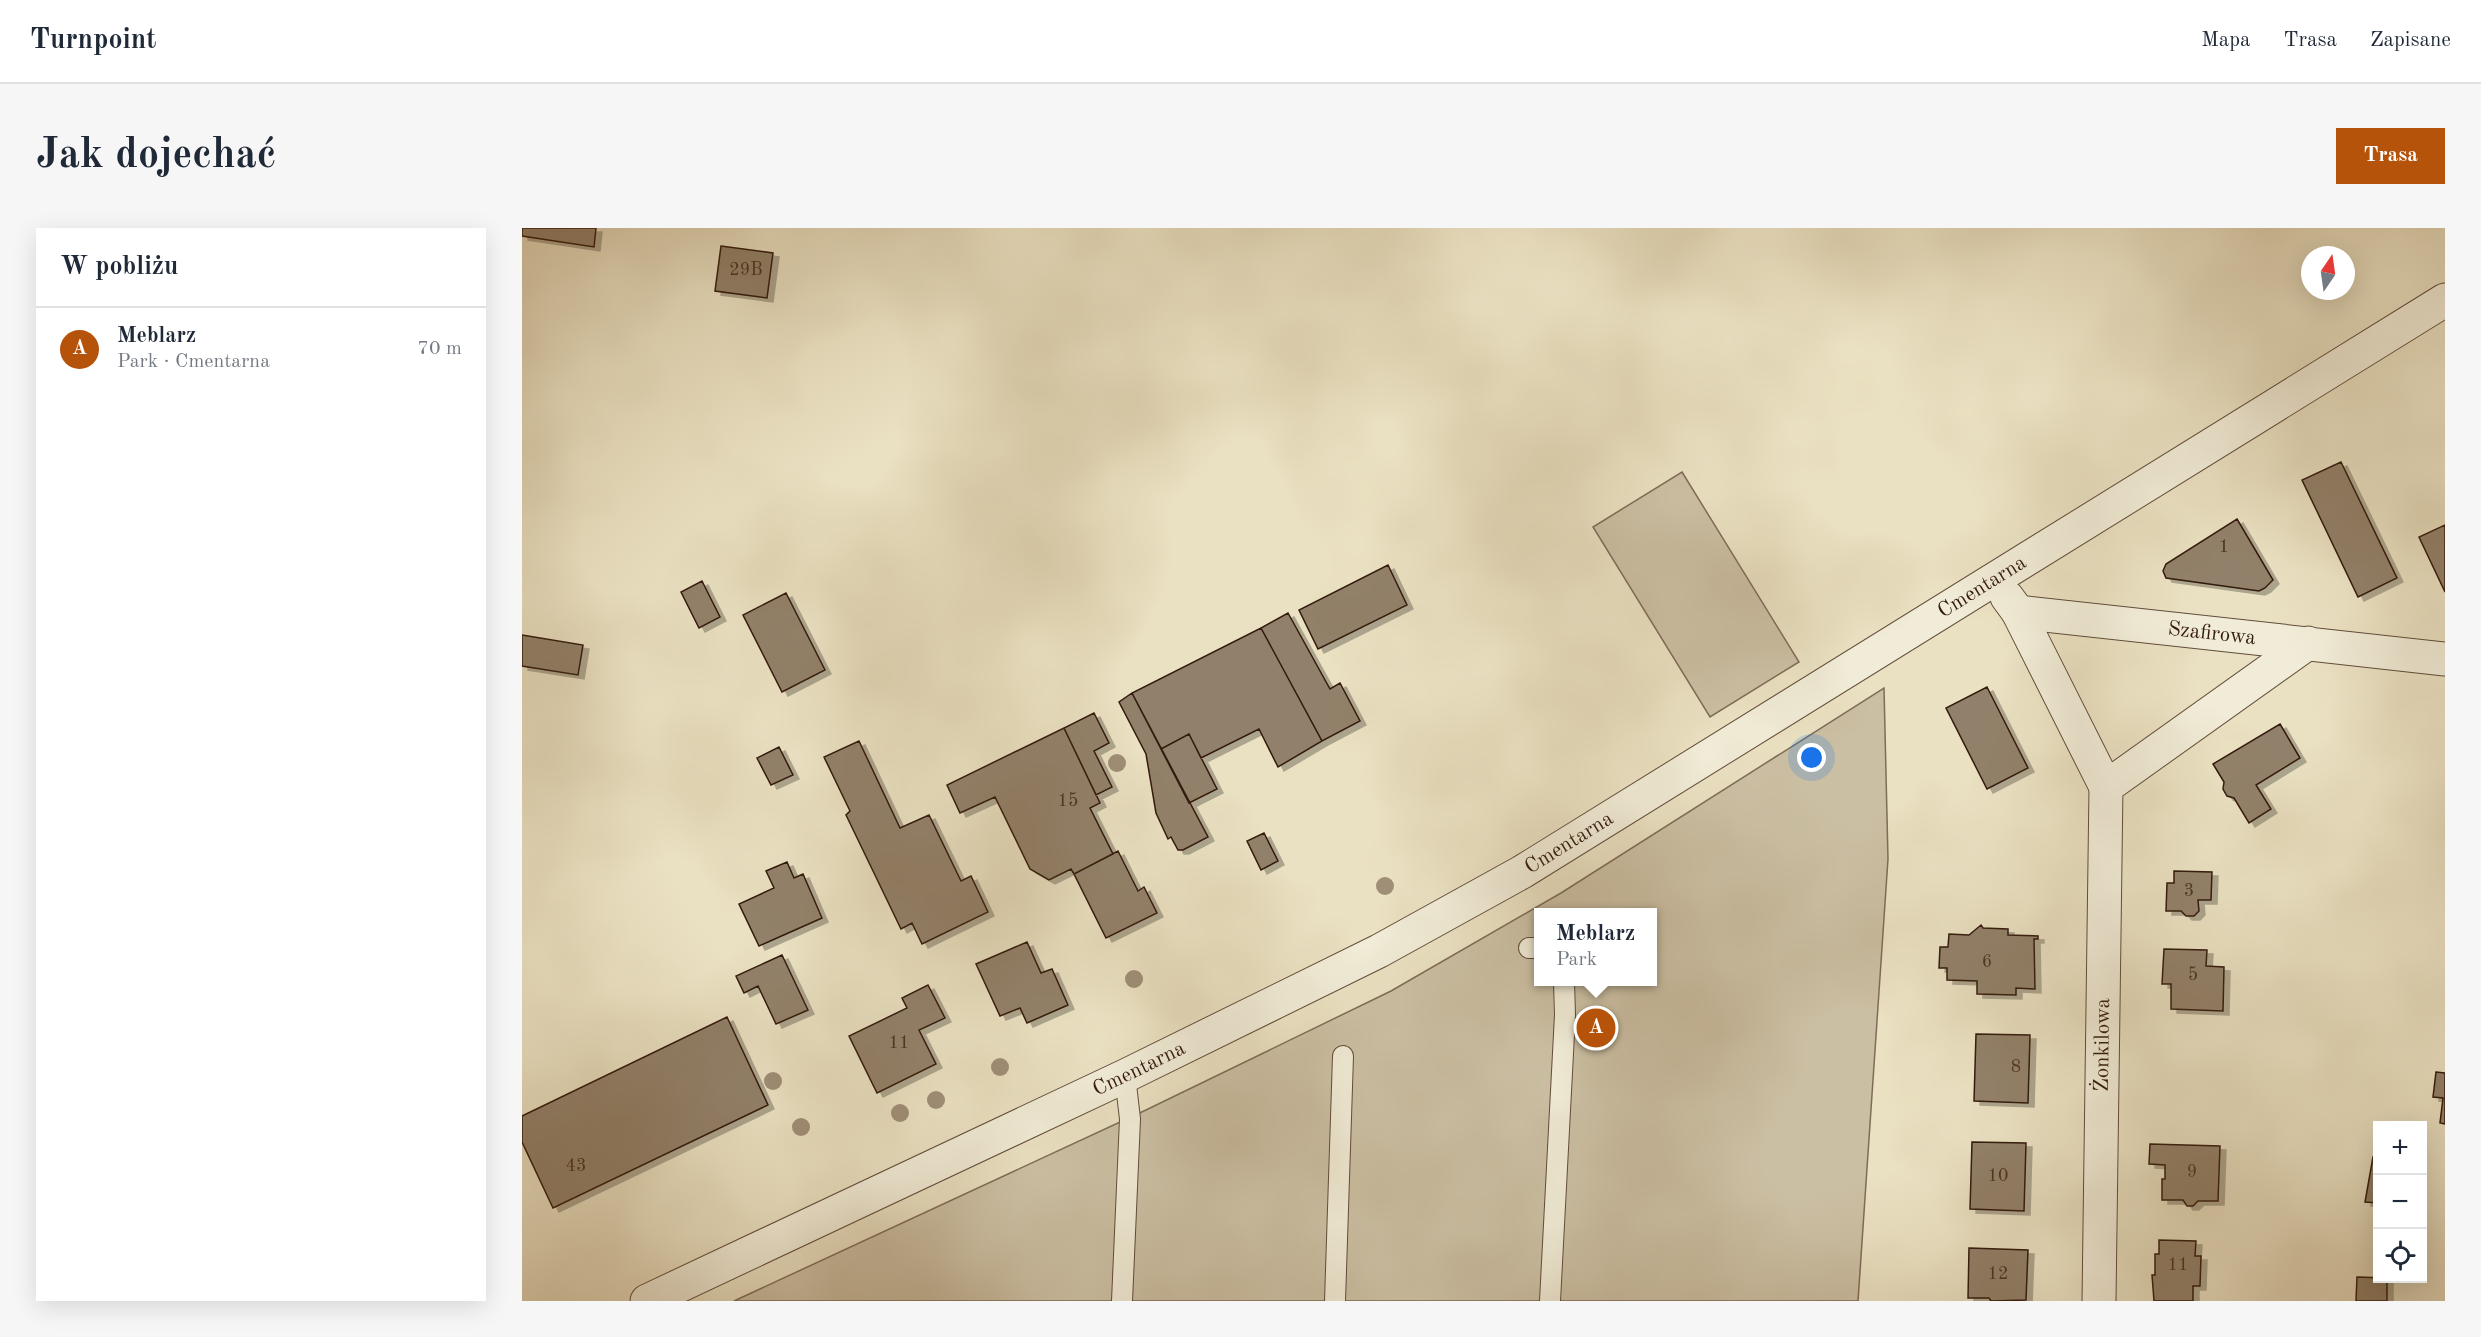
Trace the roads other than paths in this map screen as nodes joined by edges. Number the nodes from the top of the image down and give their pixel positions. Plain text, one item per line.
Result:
1 (2445, 300) edge
2 (1994, 579) junction
3 (2018, 612) junction
4 (2308, 643) junction
5 (2445, 659) edge
6 (2106, 787) junction
7 (1564, 986) edge
8 (1343, 1056) dead end
9 (1125, 1076) junction
10 (668, 1296) edge
11 (1122, 1301) edge
12 (1335, 1301) edge
13 (1550, 1301) edge
14 (2099, 1301) edge

1 - 2 street, Cmentarna
2 - 3 street
2 - 9 street, Cmentarna
3 - 4 street, Szafirowa
3 - 6 street, Żonkilowa
4 - 5 street, Szafirowa
4 - 6 street
6 - 14 street, Żonkilowa
7 - 13 lane
8 - 12 lane
9 - 10 street, Cmentarna
9 - 11 lane

